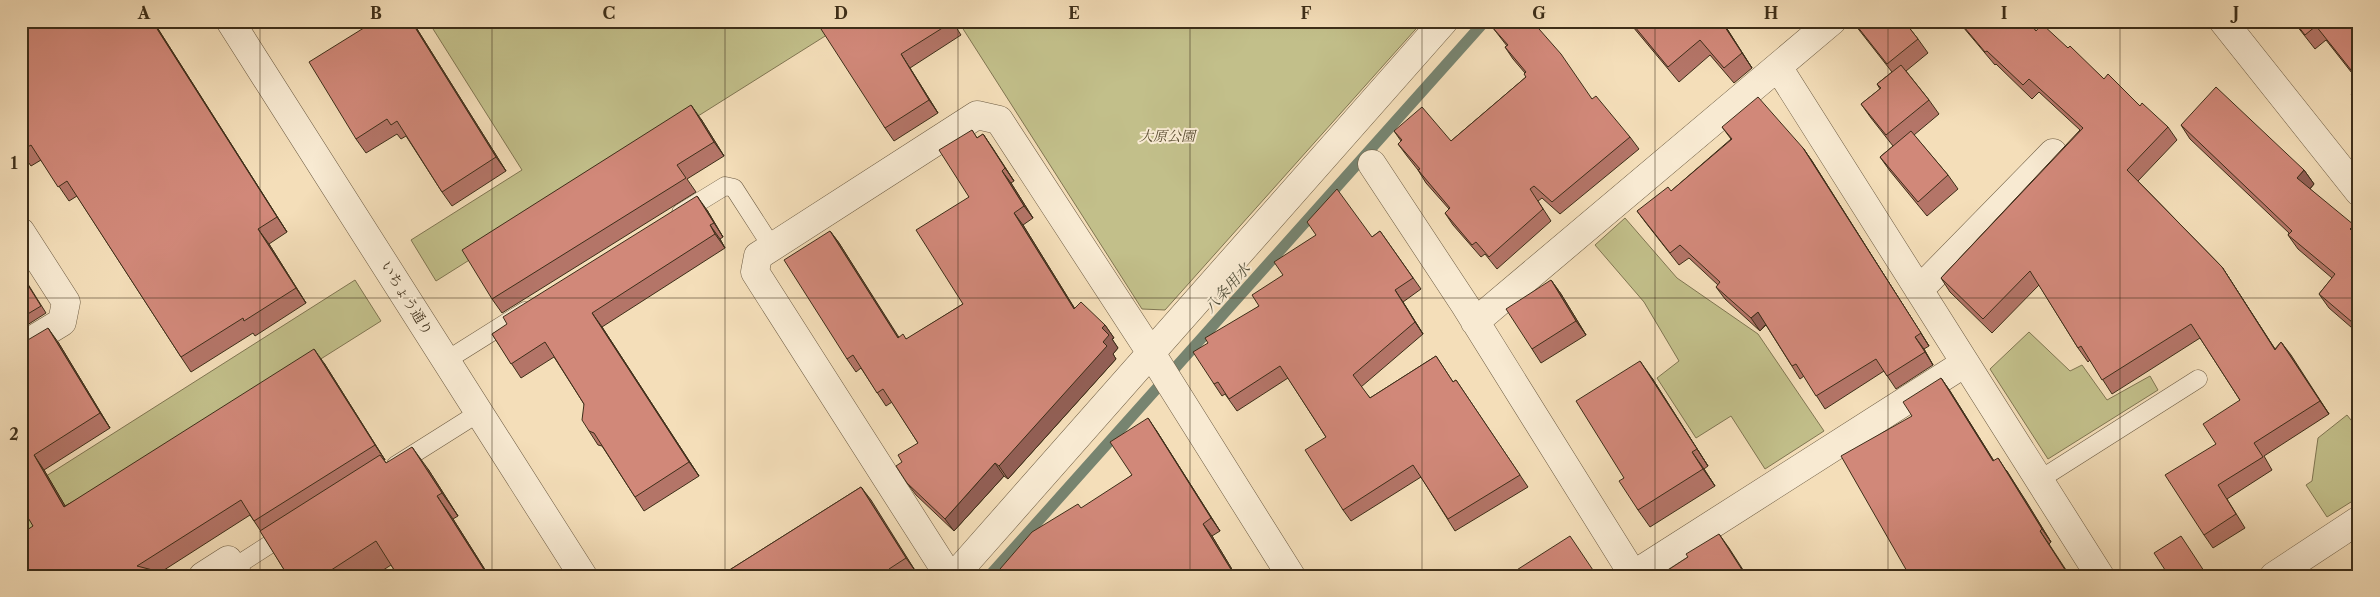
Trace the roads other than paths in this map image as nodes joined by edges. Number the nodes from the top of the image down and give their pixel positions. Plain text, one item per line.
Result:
1 (230, 21) edge
2 (1444, 21) edge
3 (1832, 21) edge
4 (2223, 21) edge
5 (1778, 68) junction
6 (2053, 153) dead end
7 (1372, 164) dead end
8 (2359, 192) edge
9 (666, 223) edge
10 (21, 232) edge
11 (772, 247) junction
12 (1919, 290) junction
13 (540, 302) edge
14 (1475, 322) junction
15 (21, 347) edge
16 (1154, 359) junction
17 (447, 360) junction
18 (1965, 363) junction
19 (2198, 379) dead end
20 (480, 412) junction
21 (381, 474) edge
22 (2039, 480) junction
23 (2359, 520) edge
24 (307, 521) edge
25 (236, 572) edge
26 (1634, 575) edge
27 (203, 576) edge
28 (583, 576) edge
29 (949, 576) edge
30 (954, 576) edge
31 (1291, 576) edge
32 (2100, 576) edge
33 (2274, 576) edge

1 - 17 street, いちょう通り
2 - 16 street
3 - 5 street
4 - 8 street
5 - 12 street
5 - 14 street
6 - 12 street
7 - 14 street
9 - 11 lane
10 - 15 street
11 - 16 street
11 - 29 street
12 - 18 street
13 - 17 lane
14 - 26 street
16 - 30 street
16 - 31 street
17 - 20 street, いちょう通り
18 - 22 street
18 - 26 street
19 - 22 lane
20 - 21 lane
20 - 28 street, いちょう通り
22 - 32 street
23 - 33 street
24 - 25 lane
25 - 27 street

